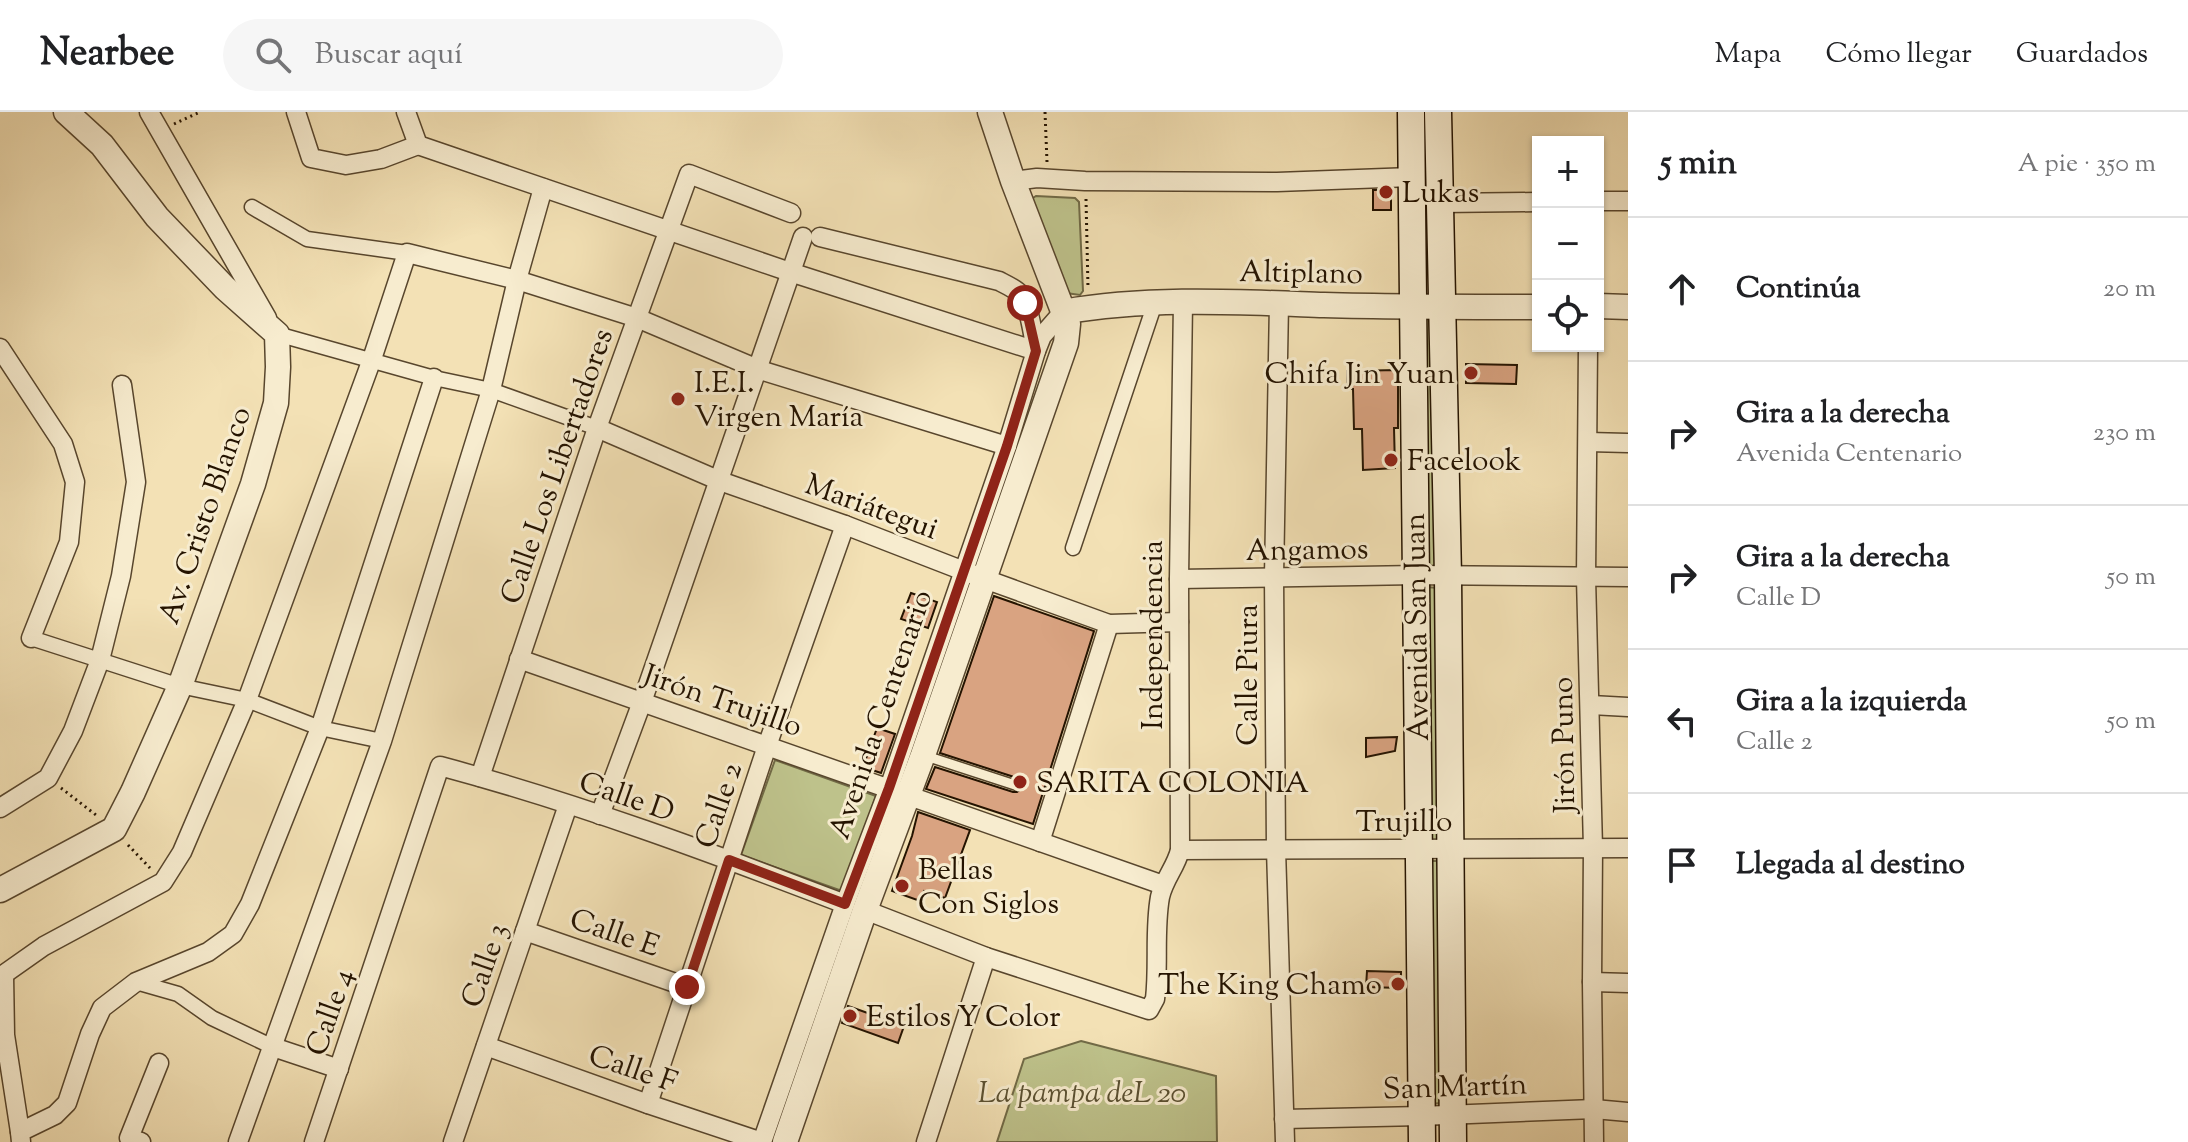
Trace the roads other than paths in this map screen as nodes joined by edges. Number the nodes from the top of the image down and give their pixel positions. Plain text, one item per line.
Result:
1 (66, 112) edge
2 (149, 112) edge
3 (296, 112) edge
4 (406, 112) edge
5 (990, 112) edge
6 (1411, 112) edge
7 (1438, 112) edge
8 (418, 145) junction
9 (1412, 177) junction
10 (1013, 181) junction
11 (543, 188) junction
12 (1604, 201) edge
13 (1628, 201) edge
14 (1532, 202) edge
15 (1440, 203) junction
16 (252, 207) dead end
17 (791, 213) dead end
18 (668, 231) junction
19 (407, 253) junction
20 (790, 272) junction
21 (517, 280) junction
22 (1183, 302) junction
23 (1155, 303) junction
24 (1279, 303) junction
25 (1604, 306) edge
26 (1414, 307) junction
27 (1442, 307) junction
28 (1532, 307) edge
29 (1628, 307) edge
30 (1063, 312) junction
31 (637, 318) junction
32 (277, 334) junction
33 (0, 348) edge
34 (1036, 351) junction
35 (1588, 352) edge
36 (372, 359) junction
37 (757, 368) junction
38 (434, 378) junction
39 (122, 385) dead end
40 (491, 390) junction
41 (597, 428) junction
42 (1588, 442) junction
43 (1628, 443) edge
44 (1007, 446) junction
45 (718, 481) junction
46 (845, 525) junction
47 (1073, 548) dead end
48 (974, 574) junction
49 (1417, 575) junction
50 (1448, 576) junction
51 (1274, 577) junction
52 (1628, 577) edge
53 (1586, 578) junction
54 (1179, 579) junction
55 (1179, 622) junction
56 (1109, 624) junction
57 (31, 638) joint
58 (519, 659) junction
59 (100, 660) junction
60 (180, 686) junction
61 (247, 700) junction
62 (642, 702) junction
63 (1591, 705) junction
64 (1628, 707) edge
65 (320, 728) junction
66 (382, 741) junction
67 (767, 746) junction
68 (923, 755) junction
69 (480, 777) junction
70 (1015, 785) dead end
71 (899, 791) junction
72 (568, 805) junction
73 (0, 808) edge
74 (600, 815) junction
75 (1040, 842) junction
76 (1593, 848) junction
77 (1628, 848) edge
78 (1276, 849) junction
79 (1419, 849) junction
80 (1451, 849) junction
81 (1180, 850) junction
82 (729, 860) junction
83 (1163, 885) junction
84 (0, 890) edge
85 (396, 900) joint
86 (855, 907) junction
87 (525, 931) junction
88 (986, 957) junction
89 (2, 976) edge
90 (136, 982) junction
91 (1592, 982) junction
92 (1628, 983) edge
93 (687, 987) junction
94 (1149, 1010) joint
95 (486, 1046) junction
96 (273, 1047) junction
97 (159, 1063) dead end
98 (339, 1069) junction
99 (648, 1104) junction
100 (1594, 1109) junction
101 (1628, 1112) edge
102 (1453, 1115) junction
103 (1284, 1119) junction
104 (1421, 1129) edge
105 (20, 1137) edge
106 (135, 1140) edge
107 (238, 1142) edge
108 (314, 1142) edge
109 (453, 1142) edge
110 (762, 1142) edge
111 (785, 1142) edge
112 (926, 1142) edge
113 (1285, 1142) edge
114 (1453, 1142) edge
115 (1594, 1142) edge

1 - 32 street
2 - 32 street
3 - 8 street
4 - 8 street
5 - 10 street, Avenida Centenario
6 - 9 main road, Avenida San Juan
7 - 15 main road, Avenida San Juan
8 - 11 street
9 - 10 street
9 - 26 main road, Avenida San Juan
10 - 30 street, Avenida Centenario
11 - 18 street
11 - 21 street
12 - 13 street
14 - 15 street
15 - 27 main road, Avenida San Juan
16 - 19 street
17 - 18 street, Calle Los Libertadores
18 - 20 street
18 - 31 street, Calle Los Libertadores
19 - 21 street
19 - 36 street
20 - 34 street
20 - 34 street
20 - 37 street
21 - 31 street
21 - 40 street
22 - 23 street, Altiplano
22 - 24 street, Altiplano
22 - 54 street, Independencia
23 - 30 street, Altiplano
23 - 47 street
24 - 26 street, Altiplano
24 - 51 street, Calle Piura
25 - 29 street
26 - 27 street, Altiplano
26 - 49 main road, Avenida San Juan
27 - 28 street, Altiplano
27 - 50 main road, Avenida San Juan
30 - 34 street, Avenida Centenario
30 - 48 street, Avenida Centenario
31 - 37 street
31 - 41 street, Calle Los Libertadores
32 - 36 street
32 - 60 street, Av. Cristo Blanco
33 - 57 street
34 - 44 street, Avenida Centenario
35 - 42 street, Jirón Puno
36 - 38 street
36 - 61 street
37 - 44 street
37 - 45 street
38 - 40 street
38 - 65 street
39 - 59 street
40 - 41 street
40 - 66 street
41 - 45 street, Mariátegui
41 - 58 street, Calle Los Libertadores
42 - 43 street
42 - 53 street, Jirón Puno
44 - 48 street, Avenida Centenario
45 - 46 street, Mariátegui
45 - 62 street
46 - 48 street, Mariátegui
46 - 67 street, Calle 2
48 - 56 street, Mariátegui
48 - 68 street, Avenida Centenario
48 - 71 street, Avenida Centenario
49 - 50 street, Angamos
49 - 51 street, Angamos
49 - 79 main road, Avenida San Juan
50 - 53 street, Angamos
50 - 80 main road, Avenida San Juan
51 - 54 street, Angamos
51 - 78 street, Calle Piura
52 - 53 street, Angamos
53 - 63 street, Jirón Puno
54 - 55 street, Independencia
55 - 56 street, Mariátegui
55 - 81 street, Independencia
56 - 75 street
57 - 59 street
58 - 62 street, Jirón Trujillo
58 - 69 street, Calle Los Libertadores
59 - 60 street
59 - 73 street
60 - 61 street
60 - 84 street, Av. Cristo Blanco
61 - 65 street
61 - 89 street
62 - 67 street, Jirón Trujillo
62 - 74 street
63 - 64 street
63 - 76 street, Jirón Puno
65 - 66 street
65 - 90 street
66 - 96 street
67 - 71 street, Jirón Trujillo
67 - 82 street, Calle 2
68 - 70 lane
68 - 71 street, Avenida Centenario
69 - 72 street, Calle D
69 - 85 street, Calle D
71 - 75 street, Jirón Trujillo
71 - 86 street, Avenida Centenario
72 - 74 street, Calle D
72 - 87 street, Calle 3
74 - 82 street, Calle D
75 - 83 street, Jirón Trujillo
76 - 77 street, Trujillo
76 - 80 street, Trujillo
76 - 91 street, Jirón Puno
78 - 79 street, Trujillo
78 - 81 street, Trujillo
78 - 103 street, Calle Piura
79 - 80 street, Trujillo
79 - 104 main road, Avenida San Juan
80 - 102 main road, Avenida San Juan
81 - 83 street, Independencia
82 - 86 street, Calle D
82 - 93 street, Calle 2
83 - 94 street, Independencia
85 - 98 street, Calle 4
86 - 88 street, Calle D
86 - 110 street, Avenida Centenario
86 - 111 street, Avenida Centenario
87 - 93 street, Calle E
87 - 95 street, Calle 3
88 - 94 street, Calle D
88 - 112 street
89 - 105 street
90 - 96 street
90 - 105 street
91 - 92 street
91 - 100 street, Jirón Puno
93 - 99 street, Calle 2
95 - 99 street, Calle F
95 - 109 street, Calle 3
96 - 98 street
96 - 107 street
97 - 106 street
98 - 108 street, Calle 4
99 - 110 street, Calle F
100 - 101 street, San Martín
100 - 102 street, San Martín
100 - 115 street, Jirón Puno
102 - 104 street, San Martín
102 - 114 main road, Avenida San Juan
103 - 104 street, San Martín
103 - 113 street, Calle Piura

